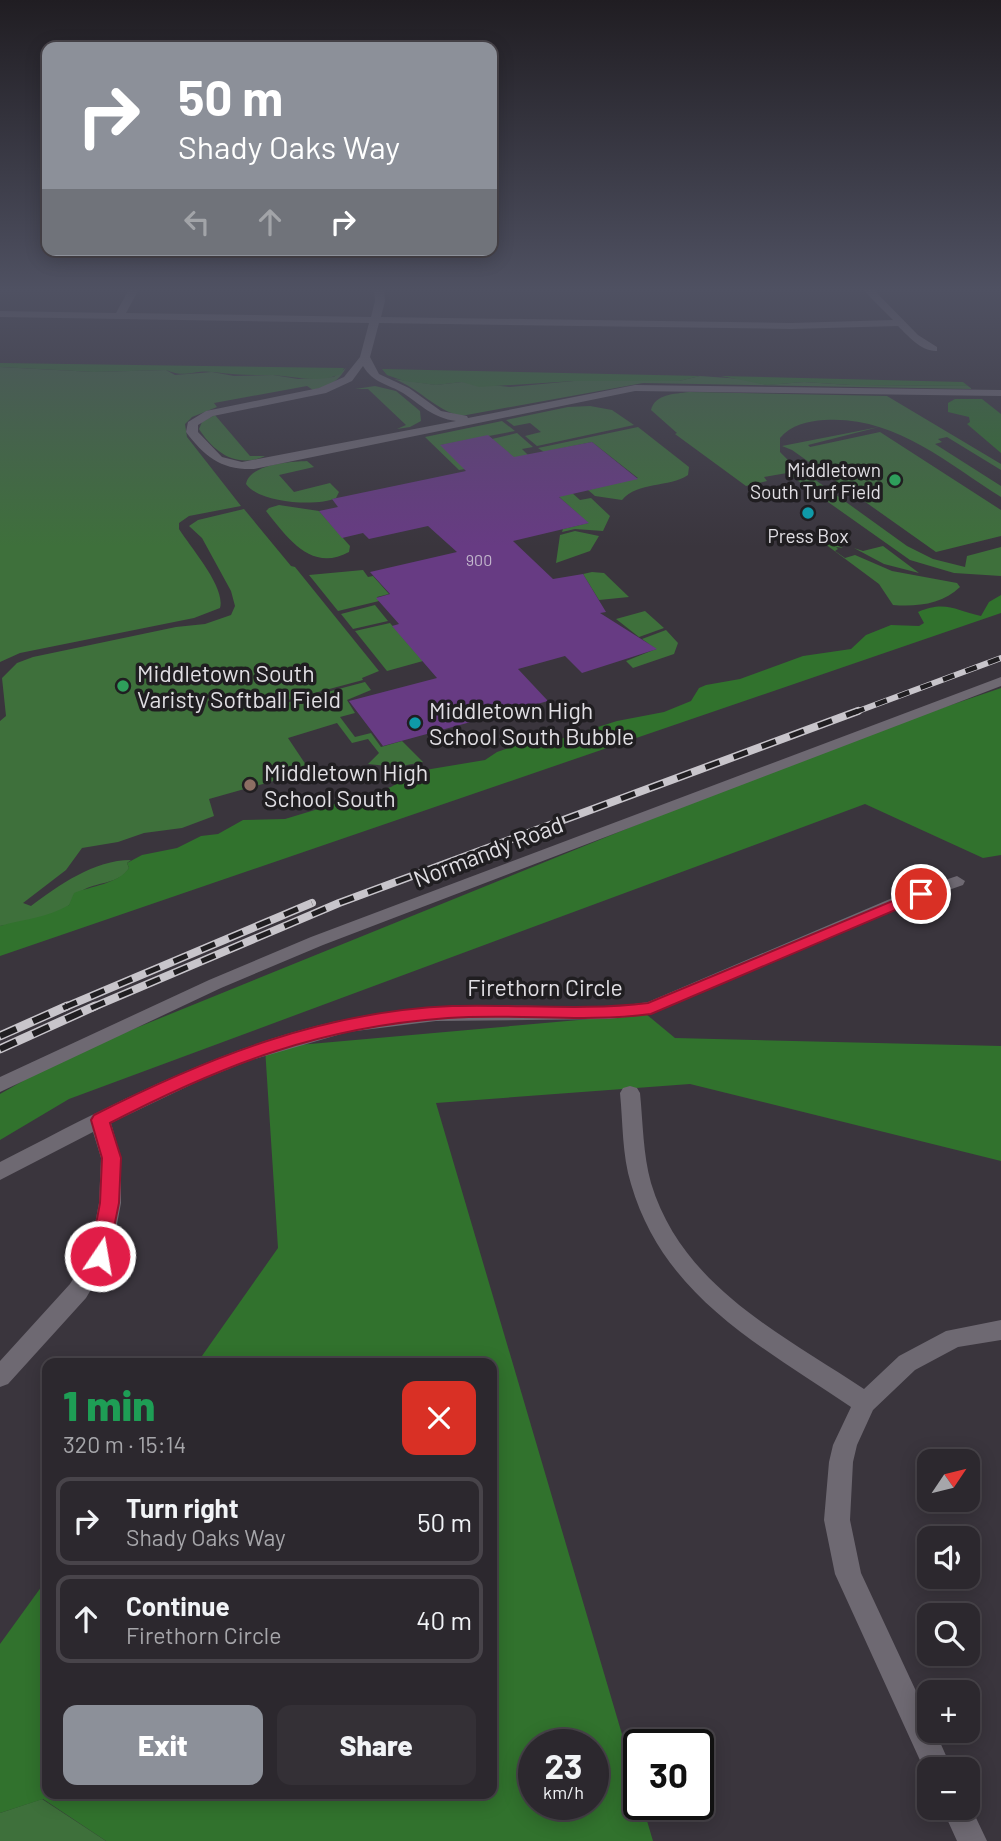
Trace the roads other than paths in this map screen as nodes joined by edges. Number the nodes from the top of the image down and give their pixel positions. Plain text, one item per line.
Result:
1 (352, 375) edge
2 (374, 375) edge
3 (1001, 393) edge
4 (497, 415) junction
5 (1001, 681) edge
6 (957, 881) dead end
7 (0, 1085) edge
8 (630, 1093) dead end
9 (100, 1120) junction
10 (0, 1172) edge
11 (1001, 1330) edge
12 (0, 1377) edge
13 (865, 1403) junction
14 (932, 1757) edge
15 (962, 1820) edge
16 (972, 1841) edge

1 - 4 street
2 - 4 street
3 - 4 street
5 - 7 street, Normandy Road
6 - 9 street, Firethorn Circle
8 - 13 street
9 - 10 street, Firethorn Circle
9 - 12 street
11 - 13 street
13 - 14 street
15 - 16 street

